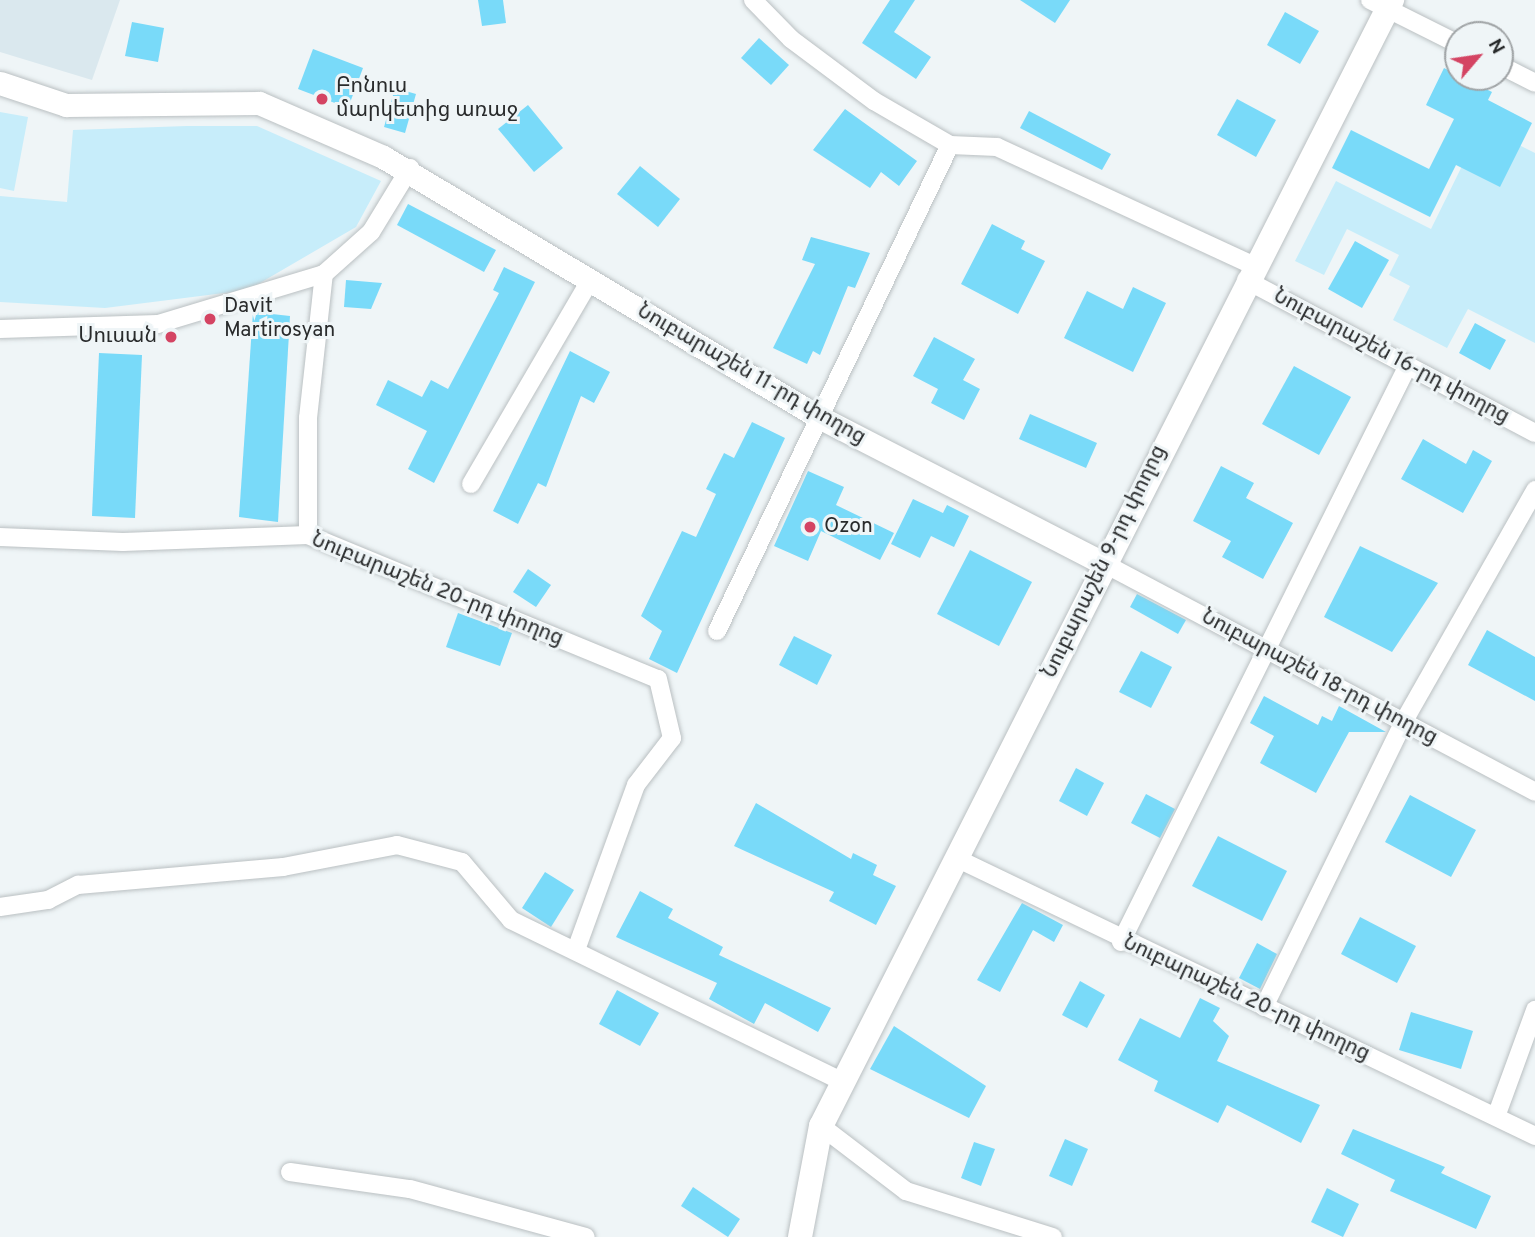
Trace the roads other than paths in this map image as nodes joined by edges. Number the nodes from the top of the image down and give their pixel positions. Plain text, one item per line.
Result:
1 (752, 0) edge
2 (1383, 3) edge
3 (1444, 36) edge
4 (1514, 72) edge
5 (0, 83) edge
6 (1535, 83) edge
7 (950, 145) junction
8 (410, 168) junction
9 (1250, 273) junction
10 (324, 274) junction
11 (589, 282) junction
12 (0, 329) edge
13 (1408, 365) junction
14 (817, 416) junction
15 (1535, 433) edge
16 (471, 484) dead end
17 (1535, 490) edge
18 (308, 535) junction
19 (0, 537) edge
20 (1103, 564) junction
21 (717, 631) dead end
22 (1266, 650) junction
23 (1404, 721) junction
24 (1535, 792) edge
25 (958, 859) junction
26 (0, 907) edge
27 (1121, 942) junction
28 (576, 950) junction
29 (1264, 1007) junction
30 (1535, 1010) edge
31 (844, 1082) junction
32 (1497, 1114) junction
33 (821, 1126) junction
34 (1535, 1136) edge
35 (290, 1172) dead end
36 (586, 1237) edge
37 (800, 1237) edge
38 (1054, 1237) edge

1 - 7 street
2 - 3 street
2 - 9 main road, Նուբարաշեն 9-րդ փողոց
4 - 6 street
5 - 8 street, Նուբարաշեն 11-րդ փողոց
7 - 9 street, Նուբարաշեն 16-րդ փողոց
7 - 14 street
8 - 10 street
8 - 11 street, Նուբարաշեն 11-րդ փողոց
9 - 13 street, Նուբարաշեն 16-րդ փողոց
9 - 20 main road, Նուբարաշեն 9-րդ փողոց
10 - 12 street
10 - 18 street
11 - 14 street, Նուբարաշեն 11-րդ փողոց
11 - 16 street
13 - 15 street, Նուբարաշեն 16-րդ փողոց
13 - 22 street
14 - 20 street, Նուբարաշեն 11-րդ փողոց
14 - 21 street
17 - 23 street
18 - 19 street, Նուբարաշեն 20-րդ փողոց
18 - 28 street, Նուբարաշեն 20-րդ փողոց
20 - 22 street, Նուբարաշեն 18-րդ փողոց
20 - 25 main road, Նուբարաշեն 9-րդ փողոց
22 - 23 street, Նուբարաշեն 18-րդ փողոց
22 - 27 street
23 - 24 street, Նուբարաշեն 18-րդ փողոց
23 - 29 street
25 - 27 street, Նուբարաշեն 20-րդ փողոց
25 - 31 main road, Նուբարաշեն 9-րդ փողոց
26 - 28 street
27 - 29 street, Նուբարաշեն 20-րդ փողոց
28 - 31 street
29 - 32 street, Նուբարաշեն 20-րդ փողոց
30 - 32 street
31 - 33 main road, Նուբարաշեն 9-րդ փողոց
32 - 34 street, Նուբարաշեն 20-րդ փողոց
33 - 37 main road, Նուբարաշեն 9-րդ փողոց
33 - 38 street
35 - 36 street

